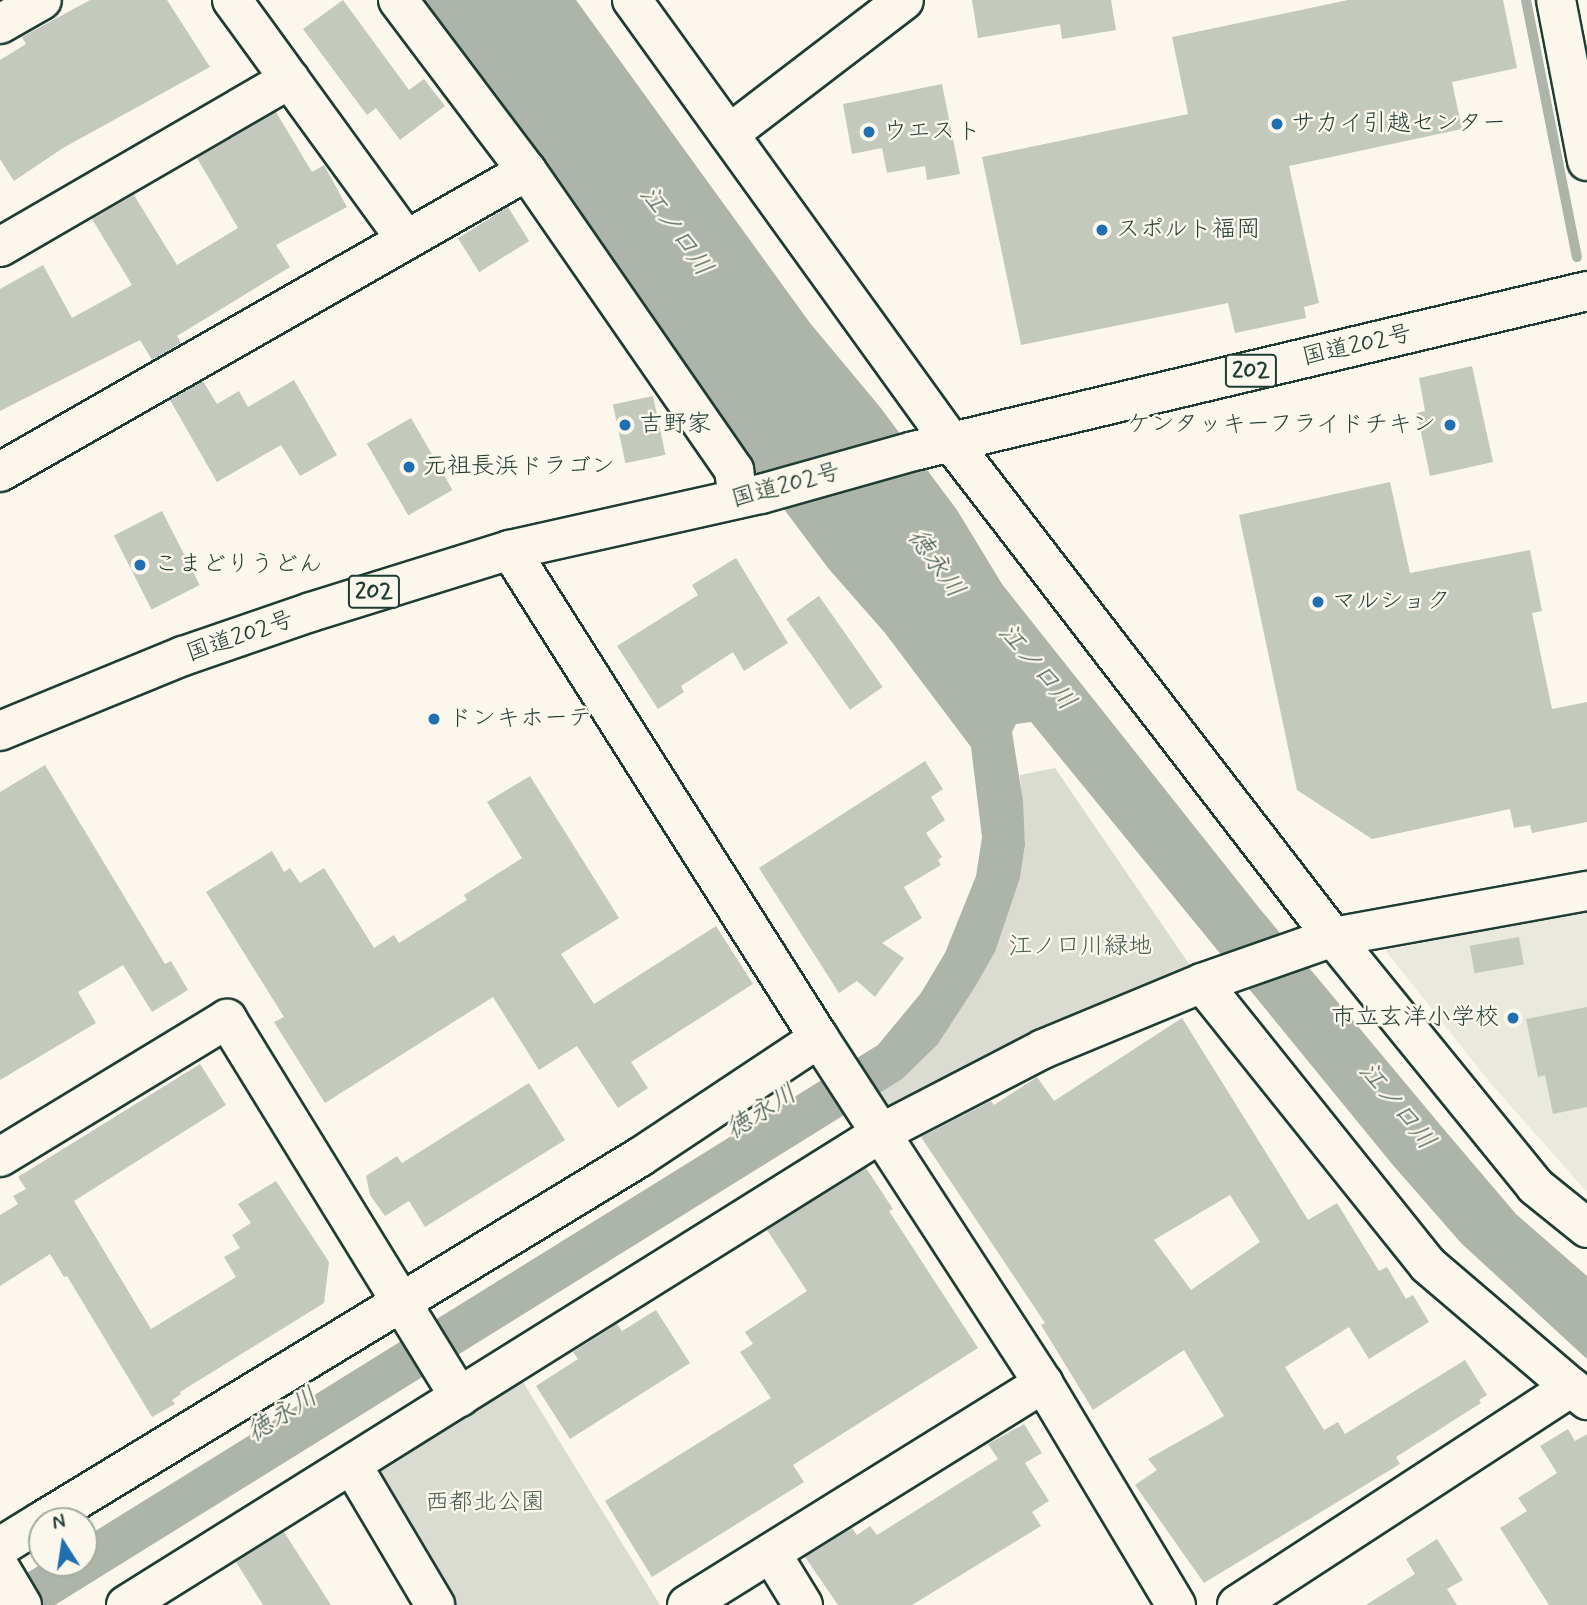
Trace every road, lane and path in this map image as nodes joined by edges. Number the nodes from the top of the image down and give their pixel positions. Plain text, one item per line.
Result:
1 (42, 0) edge
2 (232, 0) edge
3 (398, 0) edge
4 (632, 0) edge
5 (904, 0) edge
6 (1556, 0) edge
7 (0, 24) edge
8 (290, 79) junction
9 (729, 134) junction
10 (1587, 161) edge
11 (527, 171) junction
12 (405, 238) junction
13 (0, 247) edge
14 (1587, 291) edge
15 (951, 442) junction
16 (0, 472) edge
17 (750, 496) junction
18 (510, 550) junction
19 (0, 731) edge
20 (1587, 891) edge
21 (1333, 937) junction
22 (1202, 983) junction
23 (819, 1038) junction
24 (881, 1133) junction
25 (0, 1157) edge
26 (1587, 1228) edge
27 (401, 1302) junction
28 (1043, 1383) junction
29 (1579, 1393) edge
30 (460, 1397) junction
31 (352, 1465) junction
32 (65, 1507) edge
33 (28, 1530) edge
34 (0, 1547) edge
35 (771, 1553) junction
36 (0, 1569) edge
37 (22, 1605) edge
38 (126, 1605) edge
39 (435, 1605) edge
40 (687, 1605) edge
41 (803, 1605) edge
42 (1176, 1605) edge
43 (1237, 1605) edge

1 - 7 main road
2 - 8 main road
3 - 11 main road
4 - 9 main road
5 - 9 main road
6 - 10 main road
8 - 12 main road
8 - 13 main road
9 - 15 main road
11 - 12 main road
11 - 17 main road
12 - 16 main road
14 - 15 main road, 国道202号 / 202
15 - 17 main road, 国道202号 / 202
15 - 21 main road
17 - 18 main road, 国道202号 / 202
18 - 19 main road, 国道202号 / 202
18 - 23 main road
20 - 21 main road
21 - 22 main road
21 - 26 main road
22 - 24 main road
22 - 29 main road
23 - 24 main road
23 - 27 main road
24 - 28 main road
24 - 30 main road
25 - 27 main road
27 - 30 main road
27 - 32 main road
28 - 35 main road
28 - 42 main road
29 - 43 main road
30 - 31 main road
31 - 38 main road
31 - 39 main road
33 - 34 main road
35 - 40 main road
35 - 41 main road
36 - 37 main road

